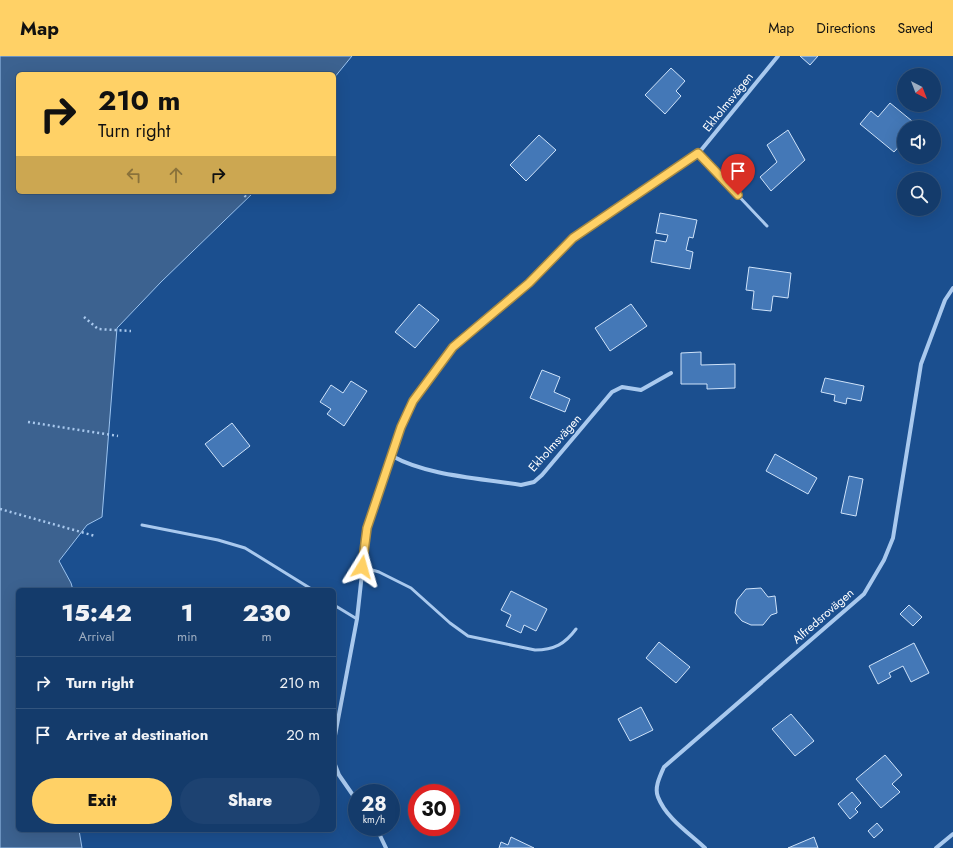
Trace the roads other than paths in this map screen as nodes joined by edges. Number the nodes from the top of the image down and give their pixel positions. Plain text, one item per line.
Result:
1 (778, 56) edge
2 (698, 153) junction
3 (767, 226) dead end
4 (953, 288) edge
5 (671, 372) dead end
6 (392, 456) junction
7 (142, 525) dead end
8 (362, 567) junction
9 (310, 588) edge
10 (336, 606) edge
11 (357, 619) junction
12 (576, 629) dead end
13 (336, 730) edge
14 (336, 767) edge
15 (348, 788) edge
16 (953, 834) edge
17 (380, 836) edge
18 (386, 848) edge
19 (705, 848) edge
20 (936, 848) edge

1 - 2 street, Ekholmsvägen
2 - 3 lane
2 - 6 street, Ekholmsvägen
4 - 19 street, Alfredsrovägen
5 - 6 street, Ekholmsvägen
6 - 8 street, Ekholmsvägen
7 - 9 lane
8 - 11 street, Ekholmsvägen
8 - 12 lane
10 - 11 lane
11 - 13 street, Ekholmsvägen
14 - 15 street
16 - 20 street
17 - 18 street

